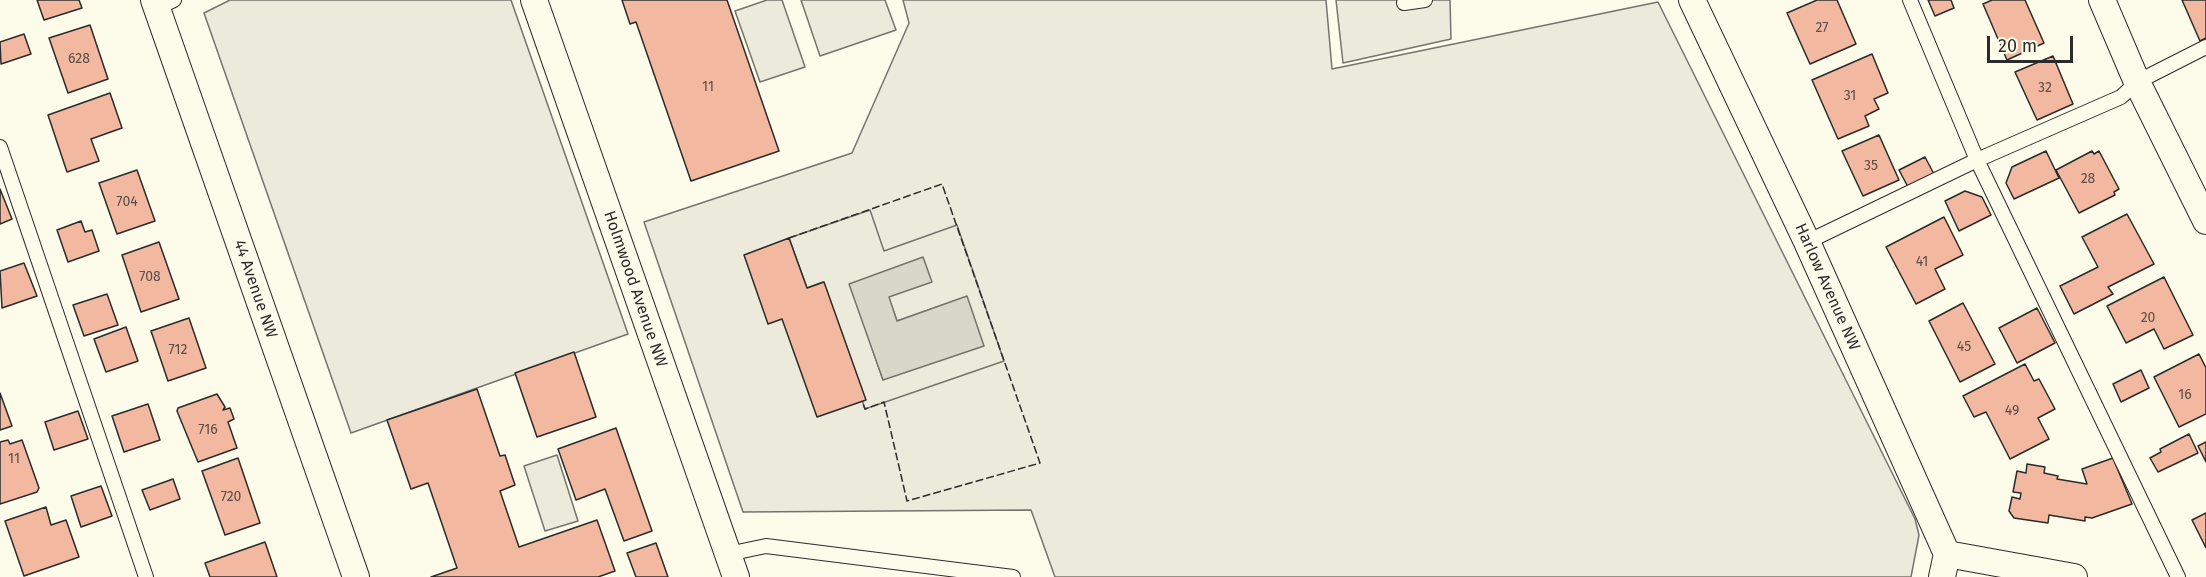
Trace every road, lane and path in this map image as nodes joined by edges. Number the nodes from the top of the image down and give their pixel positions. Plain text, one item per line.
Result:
1 (534, 0) edge
2 (1425, 0) edge
3 (1692, 0) edge
4 (1910, 0) edge
5 (2102, 0) edge
6 (162, 3) edge
7 (1404, 3) dead end
8 (2206, 47) edge
9 (2136, 82) junction
10 (0, 147) edge
11 (1977, 160) junction
12 (2206, 221) edge
13 (1807, 242) junction
14 (732, 566) edge
15 (1945, 566) edge
16 (146, 577) edge
17 (356, 577) edge
18 (1013, 577) edge
19 (2074, 577) edge
20 (2178, 577) edge

1 - 14 street, Holmwood Avenue NW
2 - 7 lane
3 - 13 street, Harlow Avenue NW
4 - 11 lane
5 - 9 street
6 - 17 street, 44 Avenue NW
8 - 9 lane
9 - 11 lane
9 - 12 street
10 - 16 lane
11 - 13 lane
11 - 20 lane
13 - 15 street, Harlow Avenue NW
14 - 18 lane
15 - 19 street

